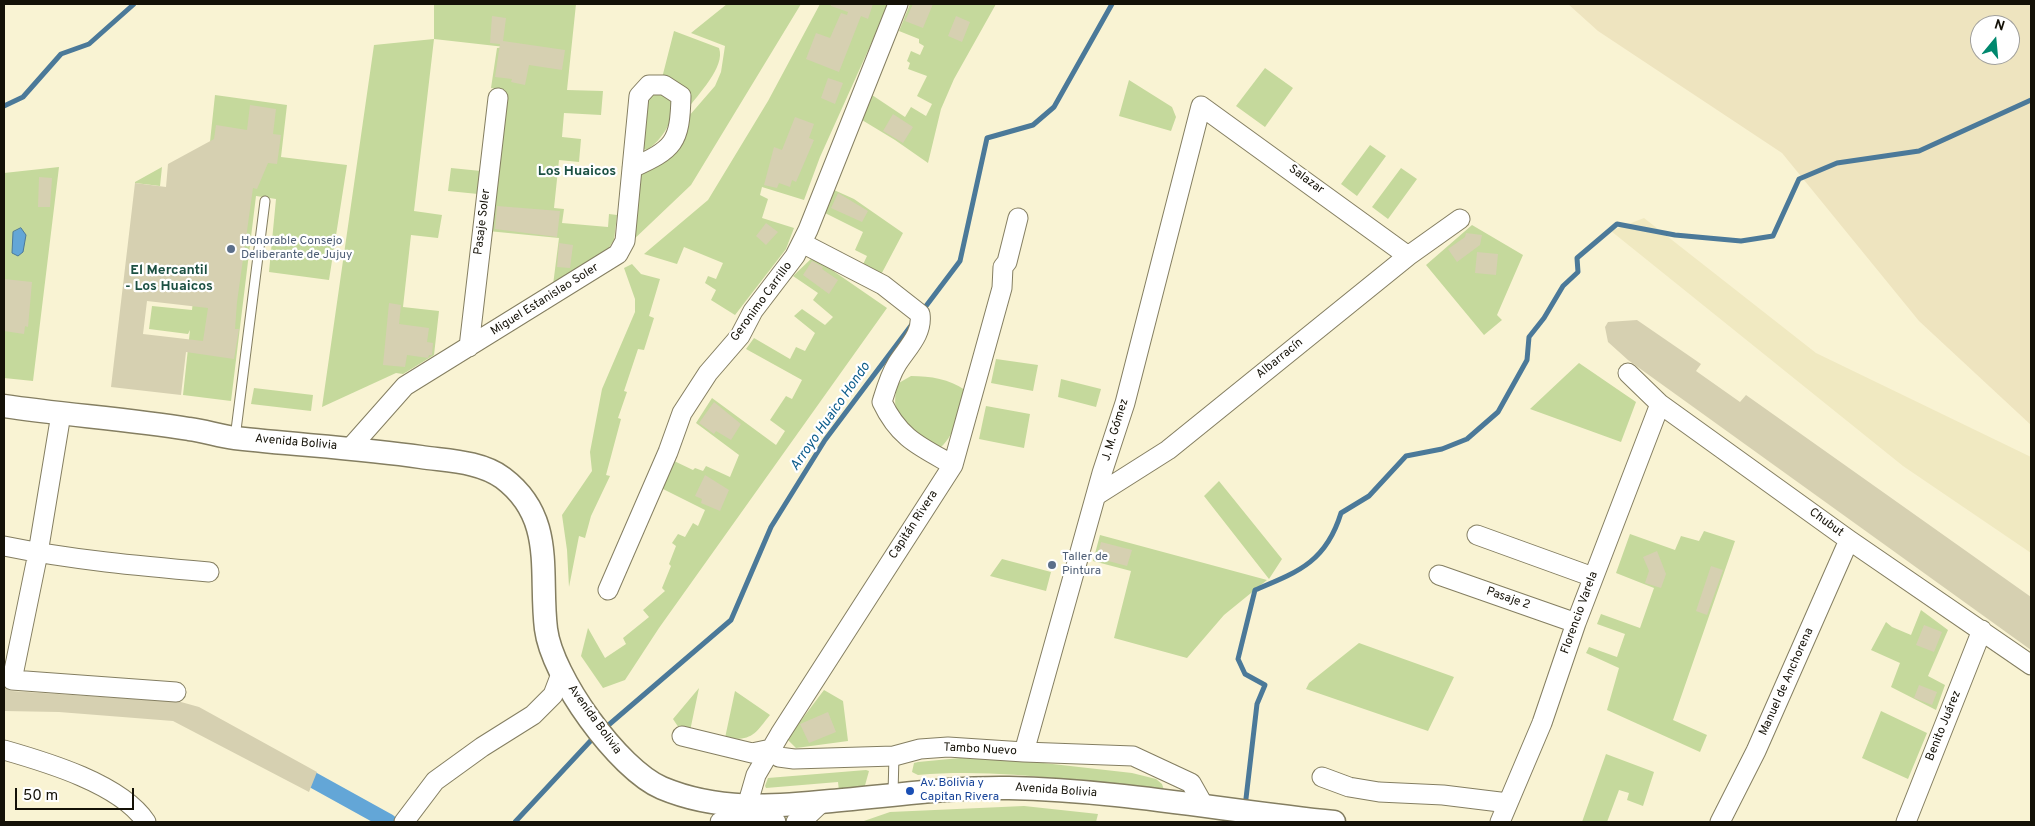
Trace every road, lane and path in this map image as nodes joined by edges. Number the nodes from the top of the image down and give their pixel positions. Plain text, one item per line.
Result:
1 (898, 4) edge
2 (498, 98) dead end
3 (1201, 106) joint
4 (632, 168) junction
5 (265, 201) dead end
6 (1018, 218) dead end
7 (1460, 218) dead end
8 (802, 243) junction
9 (1408, 256) junction
10 (469, 347) junction
11 (1628, 373) dead end
12 (1660, 404) junction
13 (4, 406) edge
14 (61, 414) junction
15 (235, 438) junction
16 (351, 447) junction
17 (953, 465) junction
18 (1097, 495) junction
19 (1477, 535) dead end
20 (1850, 540) junction
21 (4, 546) edge
22 (38, 553) junction
23 (210, 572) dead end
24 (1439, 575) dead end
25 (1593, 577) junction
26 (608, 590) dead end
27 (1576, 623) junction
28 (1982, 630) junction
29 (2031, 665) edge
30 (561, 674) junction
31 (8, 680) edge
32 (176, 692) dead end
33 (682, 736) dead end
34 (771, 749) junction
35 (4, 750) edge
36 (1024, 752) junction
37 (894, 756) junction
38 (1322, 777) dead end
39 (893, 796) junction
40 (822, 802) junction
41 (1508, 803) junction
42 (747, 806) junction
43 (1204, 806) junction
44 (146, 822) edge
45 (404, 822) edge
46 (720, 822) edge
47 (776, 822) edge
48 (796, 822) edge
49 (1334, 822) edge
50 (1500, 822) edge
51 (1720, 822) edge
52 (1906, 822) edge

1 - 8 street, Geronimo Carrillo
2 - 10 street, Pasaje Soler
3 - 9 street, Salazar
3 - 18 street, J. M. Gómez
4 - 4 street, Miguel Estanislao Soler
4 - 10 street, Miguel Estanislao Soler
5 - 15 lane
6 - 17 street, Capitán Rivera
7 - 9 street, Albarracín
8 - 17 street
8 - 26 street, Geronimo Carrillo
9 - 18 street, Albarracín
10 - 16 street, Miguel Estanislao Soler
11 - 12 street, Chubut
12 - 20 street, Chubut
12 - 25 street, Florencio Varela
13 - 14 street, Avenida Bolivia
14 - 15 street, Avenida Bolivia
14 - 22 street
15 - 16 street, Avenida Bolivia
16 - 30 street, Avenida Bolivia
17 - 34 street, Capitán Rivera
18 - 36 street, J. M. Gómez
19 - 25 street
20 - 28 street, Chubut
20 - 51 street, Manuel de Anchorena
21 - 22 street
22 - 23 street
22 - 31 street
24 - 27 street, Pasaje 2
25 - 27 street, Florencio Varela
27 - 41 street, Florencio Varela
28 - 29 street, Chubut
28 - 52 street, Benito Juárez
30 - 42 street, Avenida Bolivia
30 - 45 street
31 - 32 street
33 - 34 street, Tambo Nuevo
34 - 37 street, Tambo Nuevo
34 - 42 street, Capitán Rivera
35 - 44 street
36 - 37 street, Tambo Nuevo
36 - 43 street, Tambo Nuevo
37 - 39 lane
38 - 41 street
39 - 40 street, Avenida Bolivia
39 - 43 street, Avenida Bolivia
40 - 42 street, Avenida Bolivia
40 - 48 street
41 - 50 street, Florencio Varela
43 - 49 street, Avenida Bolivia
46 - 47 street

